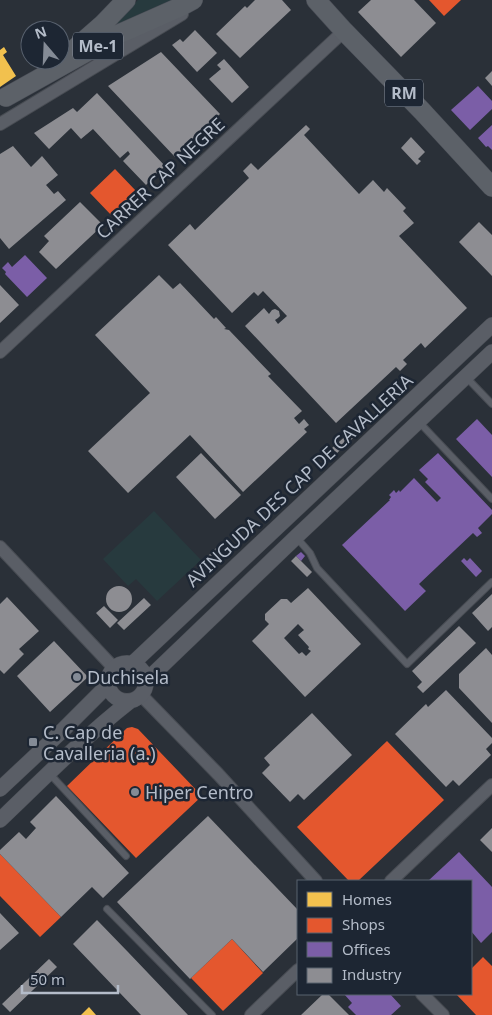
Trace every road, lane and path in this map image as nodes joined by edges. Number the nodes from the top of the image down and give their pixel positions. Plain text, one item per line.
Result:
1 (126, 0) edge
2 (193, 0) edge
3 (202, 0) edge
4 (316, 0) edge
5 (344, 31) junction
6 (70, 52) edge
7 (45, 70) edge
8 (3, 99) edge
9 (0, 124) edge
10 (492, 187) edge
11 (492, 325) edge
12 (0, 352) edge
13 (492, 352) edge
14 (466, 377) junction
15 (492, 404) edge
16 (419, 422) junction
17 (492, 499) edge
18 (296, 537) junction
19 (0, 547) edge
20 (492, 582) edge
21 (132, 664) junction
22 (114, 668) junction
23 (146, 681) junction
24 (108, 685) junction
25 (135, 699) junction
26 (49, 773) junction
27 (492, 786) edge
28 (0, 789) edge
29 (0, 820) edge
30 (126, 856) dead end
31 (315, 880) edge
32 (392, 880) edge
33 (107, 909) dead end
34 (297, 971) edge
35 (423, 995) edge
36 (212, 1015) edge
37 (251, 1015) edge
38 (443, 1015) edge

1 - 6 main road, Me-1
2 - 8 main road, Me-1
3 - 9 street
4 - 5 main road, RM
5 - 10 main road, RM
5 - 12 street, CARRER CAP NEGRE
7 - 8 main road, Me-1
11 - 21 street, AVINGUDA DES CAP DE CAVALLERIA
13 - 14 street
14 - 15 lane
14 - 16 street
16 - 17 lane
16 - 18 street
18 - 20 lane
18 - 23 street
19 - 22 street
21 - 22 street
21 - 23 street
22 - 24 street
23 - 25 street
24 - 25 street
24 - 28 street
25 - 26 street
25 - 31 street
26 - 29 street
26 - 30 lane
27 - 32 street
33 - 36 lane
34 - 37 street
35 - 38 street

